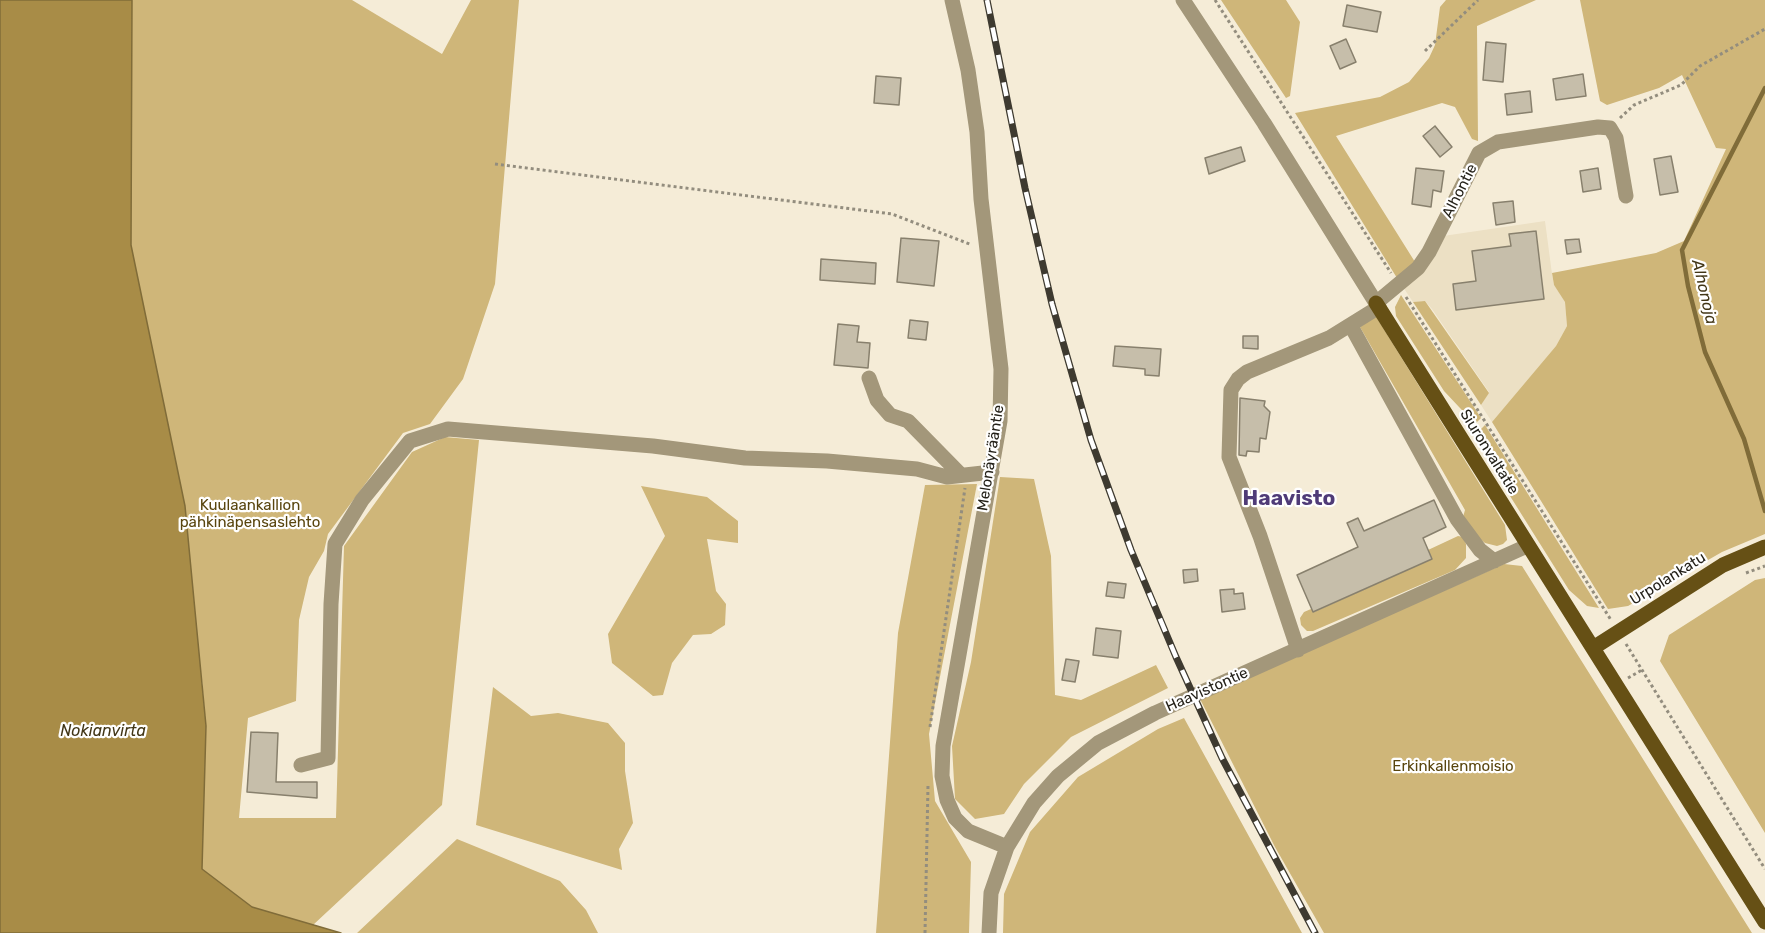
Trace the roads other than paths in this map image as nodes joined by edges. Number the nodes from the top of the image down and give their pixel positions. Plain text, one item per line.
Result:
1 (952, 0) edge
2 (1183, 0) edge
3 (1626, 196) dead end
4 (1377, 305) junction
5 (1351, 326) junction
6 (869, 378) dead end
7 (992, 472) junction
8 (964, 474) junction
9 (1527, 546) junction
10 (1765, 547) edge
11 (1494, 561) junction
12 (1593, 648) junction
13 (1298, 650) junction
14 (301, 765) dead end
15 (1007, 847) junction
16 (1765, 922) edge
17 (989, 933) edge

1 - 7 street, Melonäyrääntie
2 - 4 street, Siuronvaltatie
3 - 4 street, Alhontie
4 - 5 street, Alhontie
4 - 9 main road, Siuronvaltatie
5 - 11 street
5 - 13 street, Alhontie
6 - 8 street
7 - 8 street
7 - 15 street, Melonäyrääntie
8 - 14 street
9 - 11 street, Haavistontie
9 - 12 main road, Siuronvaltatie
10 - 12 main road, Urpolankatu
11 - 13 street, Haavistontie
12 - 16 main road, Siuronvaltatie
13 - 15 street, Haavistontie
15 - 17 street, Haavistontie

